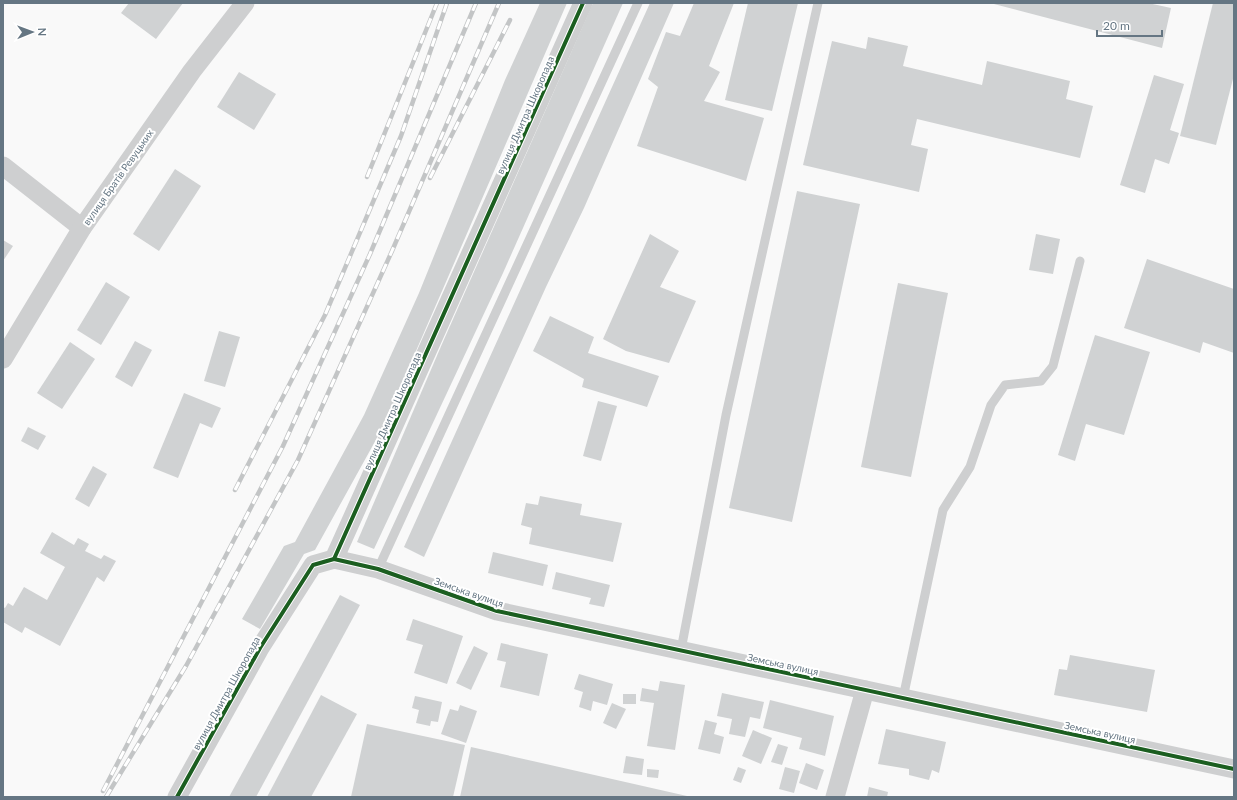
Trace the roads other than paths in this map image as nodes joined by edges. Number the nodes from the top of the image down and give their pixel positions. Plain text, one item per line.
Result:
1 (245, 3) edge
2 (583, 3) edge
3 (638, 3) edge
4 (818, 3) edge
5 (3, 166) edge
6 (82, 228) junction
7 (1080, 261) dead end
8 (3, 359) edge
9 (334, 559) junction
10 (378, 569) junction
11 (681, 650) junction
12 (865, 690) junction
13 (903, 698) junction
14 (1234, 769) edge
15 (177, 797) edge
16 (835, 797) edge

1 - 6 street, вулиця Братів Ревуцьких
2 - 9 street, вулиця Дмитра Шкоропада
3 - 10 lane
4 - 11 lane
5 - 6 street
6 - 8 street, вулиця Братів Ревуцьких
7 - 13 lane
9 - 10 street, Земська вулиця
9 - 15 street, вулиця Дмитра Шкоропада
10 - 11 street, Земська вулиця
11 - 12 street, Земська вулиця
12 - 13 street, Земська вулиця
12 - 16 street
13 - 14 street, Земська вулиця

